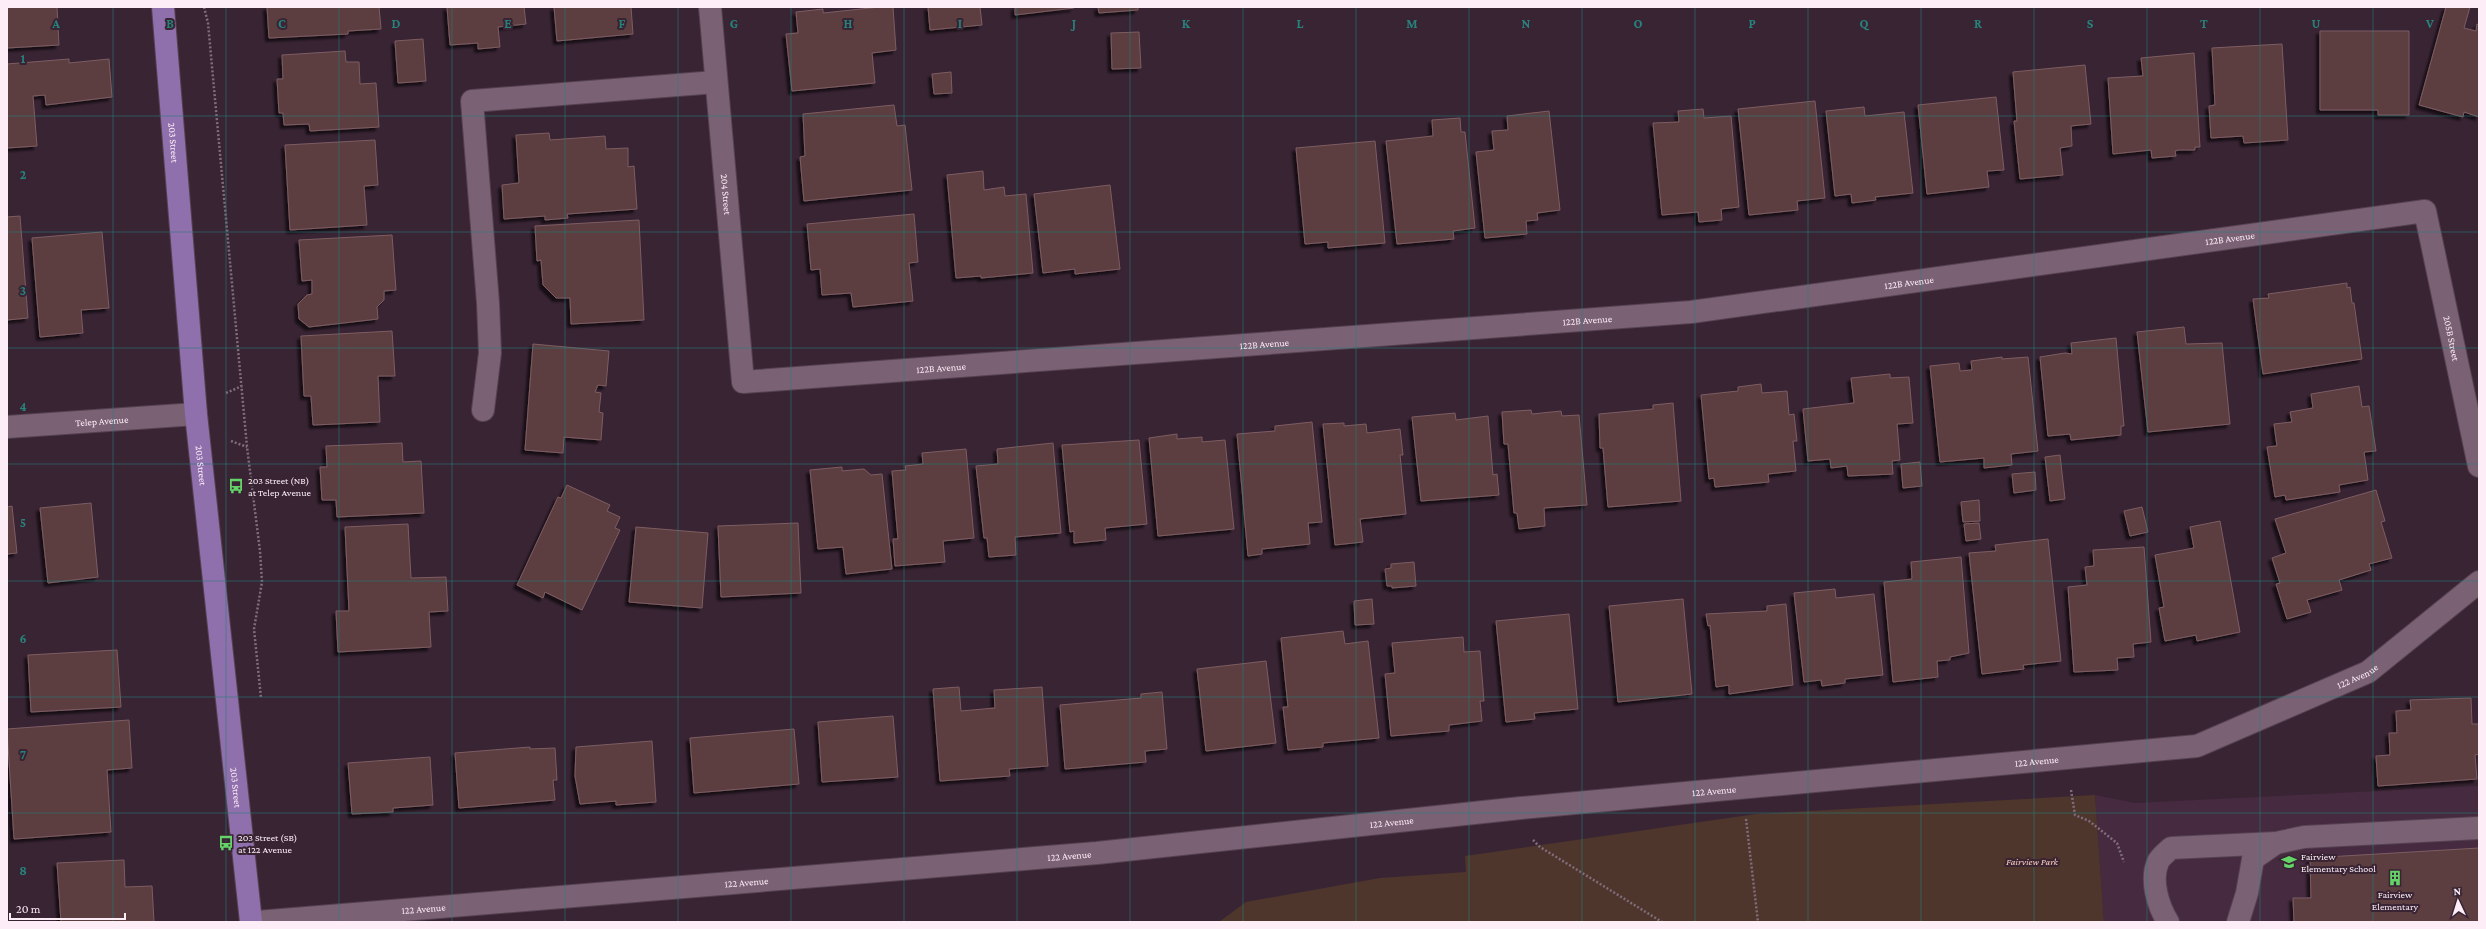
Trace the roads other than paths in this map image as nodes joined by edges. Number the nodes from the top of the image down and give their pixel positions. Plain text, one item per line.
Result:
1 (163, 7) edge
2 (710, 7) edge
3 (716, 82) junction
4 (2425, 211) joint
5 (743, 382) joint
6 (484, 410) dead end
7 (196, 414) junction
8 (7, 427) edge
9 (2479, 466) edge
10 (2479, 582) edge
11 (2479, 828) edge
12 (2276, 842) junction
13 (251, 922) edge
14 (257, 922) edge
15 (2168, 922) edge
16 (2238, 922) edge

1 - 7 main road, 203 Street
2 - 3 street, 204 Street
3 - 5 street, 204 Street
3 - 6 street
4 - 5 street, 122B Avenue
4 - 9 street, 205B Street
7 - 8 street, Telep Avenue
7 - 13 main road, 203 Street
10 - 14 street, 122 Avenue
11 - 12 street
12 - 15 street
12 - 16 street

